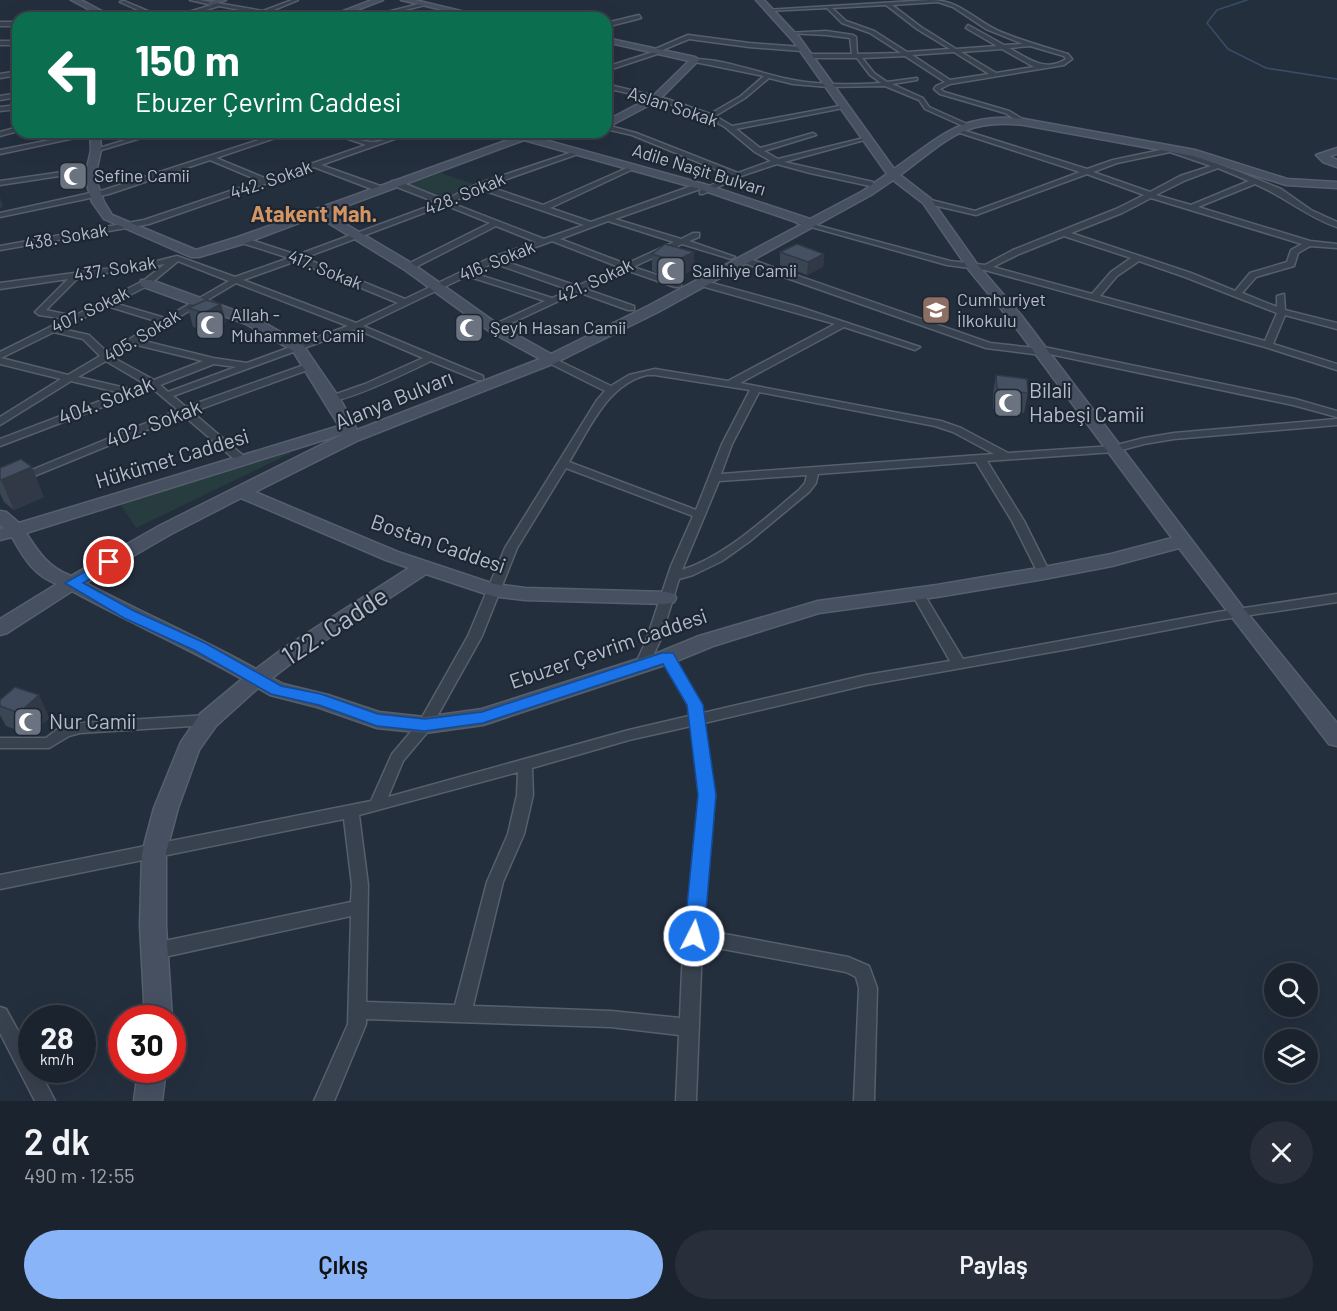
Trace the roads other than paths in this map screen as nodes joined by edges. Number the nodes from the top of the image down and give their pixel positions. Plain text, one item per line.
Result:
1 (67, 0) edge
2 (75, 0) edge
3 (192, 0) edge
4 (296, 0) edge
5 (379, 0) edge
6 (405, 0) edge
7 (760, 0) edge
8 (839, 0) edge
9 (941, 0) edge
10 (122, 2) dead end
11 (217, 3) edge
12 (864, 3) edge
13 (423, 4) junction
14 (888, 4) junction
15 (828, 7) junction
16 (768, 10) junction
17 (88, 12) edge
18 (99, 12) edge
19 (147, 12) edge
20 (192, 12) edge
21 (255, 12) edge
22 (265, 12) edge
23 (345, 12) edge
24 (390, 12) edge
25 (459, 12) edge
26 (639, 17) dead end
27 (612, 24) edge
28 (968, 27) dead end
29 (621, 30) dead end
30 (612, 32) edge
31 (790, 33) junction
32 (612, 41) edge
33 (1032, 45) junction
34 (1002, 47) junction
35 (956, 50) junction
36 (657, 51) junction
37 (805, 52) junction
38 (907, 55) junction
39 (857, 57) junction
40 (695, 60) junction
41 (612, 67) edge
42 (1040, 68) junction
43 (995, 75) junction
44 (767, 77) junction
45 (915, 79) dead end
46 (949, 82) junction
47 (886, 84) junction
48 (828, 85) junction
49 (612, 87) edge
50 (656, 98) junction
51 (843, 106) junction
52 (710, 116) junction
53 (1024, 122) junction
54 (612, 123) edge
55 (960, 127) junction
56 (612, 128) edge
57 (731, 128) junction
58 (813, 135) dead end
59 (66, 138) edge
60 (95, 138) edge
61 (137, 138) edge
62 (272, 138) edge
63 (350, 138) edge
64 (393, 138) edge
65 (511, 138) edge
66 (526, 138) edge
67 (542, 138) edge
68 (866, 138) junction
69 (517, 140) junction
70 (532, 140) junction
71 (373, 145) junction
72 (96, 150) junction
73 (1173, 150) junction
74 (757, 151) junction
75 (1337, 151) edge
76 (0, 152) edge
77 (573, 154) junction
78 (210, 158) junction
79 (778, 162) junction
80 (1337, 164) edge
81 (315, 165) junction
82 (1218, 166) junction
83 (629, 169) junction
84 (90, 170) junction
85 (1090, 172) junction
86 (892, 174) junction
87 (737, 175) junction
88 (266, 181) junction
89 (1255, 181) junction
90 (0, 183) edge
91 (395, 183) junction
92 (870, 184) junction
93 (1337, 185) edge
94 (480, 186) junction
95 (380, 189) junction
96 (701, 189) junction
97 (95, 195) junction
98 (1150, 195) junction
99 (927, 201) junction
100 (445, 203) junction
101 (545, 207) junction
102 (1192, 207) junction
103 (318, 212) junction
104 (0, 215) edge
105 (608, 219) junction
106 (804, 222) junction
107 (496, 223) junction
108 (131, 225) junction
109 (592, 225) junction
110 (1337, 225) edge
111 (1064, 233) junction
112 (696, 235) dead end
113 (357, 236) junction
114 (553, 239) junction
115 (242, 240) junction
116 (544, 242) junction
117 (680, 242) junction
118 (1309, 243) junction
119 (1337, 246) edge
120 (0, 248) edge
121 (195, 254) junction
122 (295, 257) junction
123 (177, 258) junction
124 (738, 258) junction
125 (1136, 259) junction
126 (493, 260) junction
127 (409, 267) junction
128 (625, 267) junction
129 (980, 268) junction
130 (466, 273) junction
131 (77, 275) junction
132 (236, 280) junction
133 (146, 283) junction
134 (701, 283) junction
135 (678, 285) junction
136 (0, 286) edge
137 (437, 287) junction
138 (576, 290) junction
139 (1238, 294) junction
140 (1281, 296) dead end
141 (1094, 298) junction
142 (200, 301) junction
143 (552, 301) junction
144 (106, 303) junction
145 (406, 303) junction
146 (632, 308) junction
147 (1282, 312) junction
148 (73, 318) junction
149 (165, 321) junction
150 (843, 324) junction
151 (356, 326) junction
152 (1337, 326) edge
153 (494, 328) junction
154 (51, 329) junction
155 (131, 341) junction
156 (1268, 345) junction
157 (915, 347) dead end
158 (298, 348) junction
159 (1040, 351) junction
160 (0, 357) edge
161 (106, 357) junction
162 (432, 357) junction
163 (546, 357) junction
164 (0, 361) edge
165 (213, 361) junction
166 (249, 365) junction
167 (310, 366) junction
168 (1337, 367) edge
169 (72, 378) junction
170 (480, 378) junction
171 (153, 384) junction
172 (730, 384) junction
173 (756, 388) junction
174 (611, 390) junction
175 (133, 393) junction
176 (165, 396) junction
177 (332, 399) junction
178 (185, 411) junction
179 (1337, 414) edge
180 (0, 422) edge
181 (1337, 422) edge
182 (350, 433) junction
183 (0, 443) edge
184 (1114, 449) junction
185 (1005, 456) junction
186 (979, 458) junction
187 (243, 461) junction
188 (563, 464) junction
189 (812, 470) junction
190 (715, 478) junction
191 (0, 487) edge
192 (241, 492) junction
193 (700, 515) junction
194 (0, 516) edge
195 (8, 533) edge
196 (1183, 541) junction
197 (425, 566) junction
198 (1044, 573) junction
199 (674, 576) junction
200 (65, 581) junction
201 (492, 590) junction
202 (918, 594) junction
203 (667, 598) junction
204 (1337, 598) edge
205 (1237, 613) junction
206 (0, 615) edge
207 (0, 628) edge
208 (667, 657) junction
209 (959, 664) junction
210 (642, 665) junction
211 (257, 679) junction
212 (698, 718) junction
213 (207, 720) junction
214 (425, 725) junction
215 (1337, 738) edge
216 (0, 743) edge
217 (525, 764) junction
218 (376, 806) junction
219 (351, 812) junction
220 (154, 853) junction
221 (0, 882) edge
222 (360, 907) junction
223 (694, 936) junction
224 (155, 951) junction
225 (157, 1005) edge
226 (358, 1010) junction
227 (462, 1014) junction
228 (0, 1015) edge
229 (689, 1028) junction
230 (150, 1083) edge
231 (45, 1101) edge
232 (148, 1101) edge
233 (324, 1101) edge
234 (686, 1101) edge
235 (864, 1101) edge

1 - 17 street
2 - 18 street
3 - 11 street
4 - 22 street
5 - 23 street
6 - 13 street
7 - 16 street
8 - 12 street
9 - 14 street
9 - 33 street
10 - 19 street
11 - 20 street
11 - 21 street
12 - 14 street
12 - 15 street
13 - 24 street
13 - 25 street
14 - 35 street
15 - 16 street
15 - 38 street
16 - 31 street
26 - 27 street
28 - 34 street
29 - 30 street
31 - 37 street
31 - 39 street
32 - 36 street
33 - 34 street
33 - 42 street
34 - 35 street
34 - 42 street
35 - 38 street
35 - 43 street
36 - 37 street
36 - 40 street
36 - 41 street
37 - 39 street
37 - 48 street
38 - 39 street
38 - 46 street
39 - 47 street
40 - 44 street
40 - 50 street
42 - 43 street
43 - 46 street
44 - 48 street
44 - 52 street
45 - 47 street
46 - 53 street
47 - 48 street
47 - 55 street
48 - 51 street
49 - 50 street, Aslan Sokak
50 - 52 street, Aslan Sokak
50 - 54 street
51 - 57 street
51 - 68 street
52 - 57 street, Aslan Sokak
53 - 55 street
53 - 73 street
55 - 85 street
55 - 86 street
56 - 87 street
57 - 74 street, Aslan Sokak
58 - 74 street
59 - 76 street
60 - 72 street
61 - 72 street
62 - 78 street
63 - 71 street
64 - 71 street, 442. Sokak
65 - 69 street, Adile Naşit Bulvarı
66 - 70 street, Adile Naşit Bulvarı
67 - 70 street
68 - 79 street, 416. Sokak
68 - 86 street
69 - 77 street, Adile Naşit Bulvarı
69 - 91 street
70 - 96 street, Adile Naşit Bulvarı
71 - 81 street, 442. Sokak
72 - 84 street
73 - 82 street
73 - 85 street
73 - 93 street
74 - 79 street, Aslan Sokak
75 - 80 street
77 - 83 street, Adile Naşit Bulvarı
77 - 94 street, 428. Sokak
78 - 88 street
78 - 97 street
79 - 87 street, 416. Sokak
79 - 92 street, Aslan Sokak
81 - 88 street, 442. Sokak
81 - 95 street
82 - 89 street
82 - 98 street
83 - 96 street, Adile Naşit Bulvarı
83 - 101 street
84 - 90 street
84 - 97 street
85 - 98 street
85 - 99 street
86 - 92 street
86 - 99 street
86 - 106 street
87 - 96 street, 416. Sokak
88 - 108 street, 442. Sokak
89 - 102 street
89 - 110 street
91 - 95 street
91 - 100 street
92 - 106 street
94 - 100 street, 428. Sokak
94 - 101 street
95 - 103 street
96 - 105 street, 416. Sokak
96 - 106 street, Adile Naşit Bulvarı
97 - 104 street
97 - 108 street
98 - 102 street
98 - 111 street
99 - 129 street
100 - 107 street
100 - 113 street, 428. Sokak
101 - 109 street
102 - 118 street
103 - 113 street
103 - 115 street
105 - 109 street, 416. Sokak
105 - 117 street
106 - 124 street, Alanya Bulvarı
106 - 129 street
107 - 116 street
107 - 127 street
108 - 120 street, 438. Sokak
108 - 121 street
109 - 114 street, 416. Sokak
111 - 125 street
111 - 129 street
112 - 117 street, 421. Sokak
113 - 122 street, 405. Sokak
113 - 127 street
114 - 116 street, 416. Sokak
114 - 128 street
115 - 121 street
115 - 122 street, 417. Sokak
116 - 126 street, 416. Sokak
117 - 124 street
117 - 128 street, 421. Sokak
118 - 119 street
118 - 139 street
121 - 123 street, 437. Sokak
122 - 132 street, 405. Sokak
122 - 145 street, 417. Sokak
123 - 131 street, 437. Sokak
123 - 132 street
123 - 133 street, 407. Sokak
124 - 134 street, Alanya Bulvarı
124 - 135 street, Alanya Bulvarı
124 - 159 street
125 - 139 street
125 - 141 street
126 - 130 street, 416. Sokak
126 - 138 street
127 - 137 street
128 - 135 street
128 - 138 street, 421. Sokak
129 - 141 street
129 - 159 street
130 - 137 street, 416. Sokak
130 - 143 street
131 - 136 street, 437. Sokak
131 - 148 street
132 - 142 street, 405. Sokak
132 - 151 street
133 - 142 street
133 - 144 street, 407. Sokak
134 - 150 street
134 - 163 street, Alanya Bulvarı
135 - 146 street, Alanya Bulvarı
137 - 145 street, 416. Sokak
137 - 153 street
138 - 143 street, 421. Sokak
138 - 146 street
139 - 147 street
140 - 147 street
141 - 156 street
142 - 149 street, 405. Sokak
142 - 158 street
143 - 153 street, 421. Sokak
144 - 148 street, 407. Sokak
144 - 149 street
145 - 151 street, 416. Sokak
146 - 163 street, Alanya Bulvarı
147 - 152 street
147 - 156 street
148 - 154 street, 407. Sokak
149 - 155 street, 405. Sokak
150 - 157 street
150 - 172 street
151 - 158 street, 416. Sokak
151 - 162 street
153 - 163 street
154 - 160 street, 407. Sokak
154 - 161 street
155 - 161 street, 405. Sokak
155 - 165 street
156 - 168 street
158 - 166 street, 416. Sokak
158 - 167 street
159 - 179 street
159 - 184 street
161 - 169 street, 405. Sokak
161 - 171 street
162 - 170 street
162 - 177 street
163 - 170 street, Alanya Bulvarı
163 - 174 street
163 - 182 street, Alanya Bulvarı
164 - 169 street
165 - 166 street
165 - 171 street, 404. Sokak
166 - 176 street, 416. Sokak
167 - 177 street
167 - 178 street, 402. Sokak
169 - 175 street
169 - 180 street, 405. Sokak
170 - 182 street, Alanya Bulvarı
171 - 175 street, 404. Sokak
171 - 176 street
172 - 173 street
172 - 174 street
173 - 185 street
173 - 190 street
174 - 188 street
175 - 183 street, 404. Sokak
176 - 178 street
177 - 182 street
178 - 187 street
178 - 191 street, 402. Sokak
181 - 184 street
182 - 187 street, Hükümet Caddesi
182 - 192 street, Alanya Bulvarı
182 - 200 street, Alanya Bulvarı
184 - 185 street
184 - 196 street
185 - 186 street
186 - 189 street
186 - 198 street
187 - 195 street, Hükümet Caddesi
188 - 193 street
188 - 201 street
189 - 190 street
189 - 199 street
190 - 193 street
192 - 197 street, Bostan Caddesi
192 - 200 street, Alanya Bulvarı
193 - 199 street
194 - 195 street, Ebuzer Çevrim Caddesi
195 - 200 street, Ebuzer Çevrim Caddesi
196 - 198 street, Ebuzer Çevrim Caddesi
196 - 205 street
197 - 201 street, Bostan Caddesi
197 - 211 street, 122. Cadde
198 - 202 street, Ebuzer Çevrim Caddesi
199 - 203 street
200 - 206 street, Alanya Bulvarı
200 - 207 street, Alanya Bulvarı
200 - 211 street, Ebuzer Çevrim Caddesi
201 - 203 street, Bostan Caddesi
201 - 214 street
202 - 208 street, Ebuzer Çevrim Caddesi
202 - 209 street
203 - 210 street
204 - 205 street
205 - 209 street
205 - 215 street
208 - 210 street, Ebuzer Çevrim Caddesi
208 - 212 street
209 - 212 street
210 - 214 street, Ebuzer Çevrim Caddesi
211 - 213 street, 122. Cadde
211 - 214 street, Ebuzer Çevrim Caddesi
212 - 217 street
212 - 223 street
213 - 216 street
213 - 220 street, 122. Cadde
214 - 218 street
217 - 218 street
217 - 227 street
218 - 219 street
219 - 220 street
219 - 222 street
220 - 221 street
220 - 224 street, 122. Cadde
222 - 224 street
222 - 226 street
223 - 229 street
223 - 235 street
224 - 225 street, 122. Cadde
226 - 227 street
226 - 233 street
227 - 229 street
228 - 231 street
229 - 234 street
230 - 232 street

